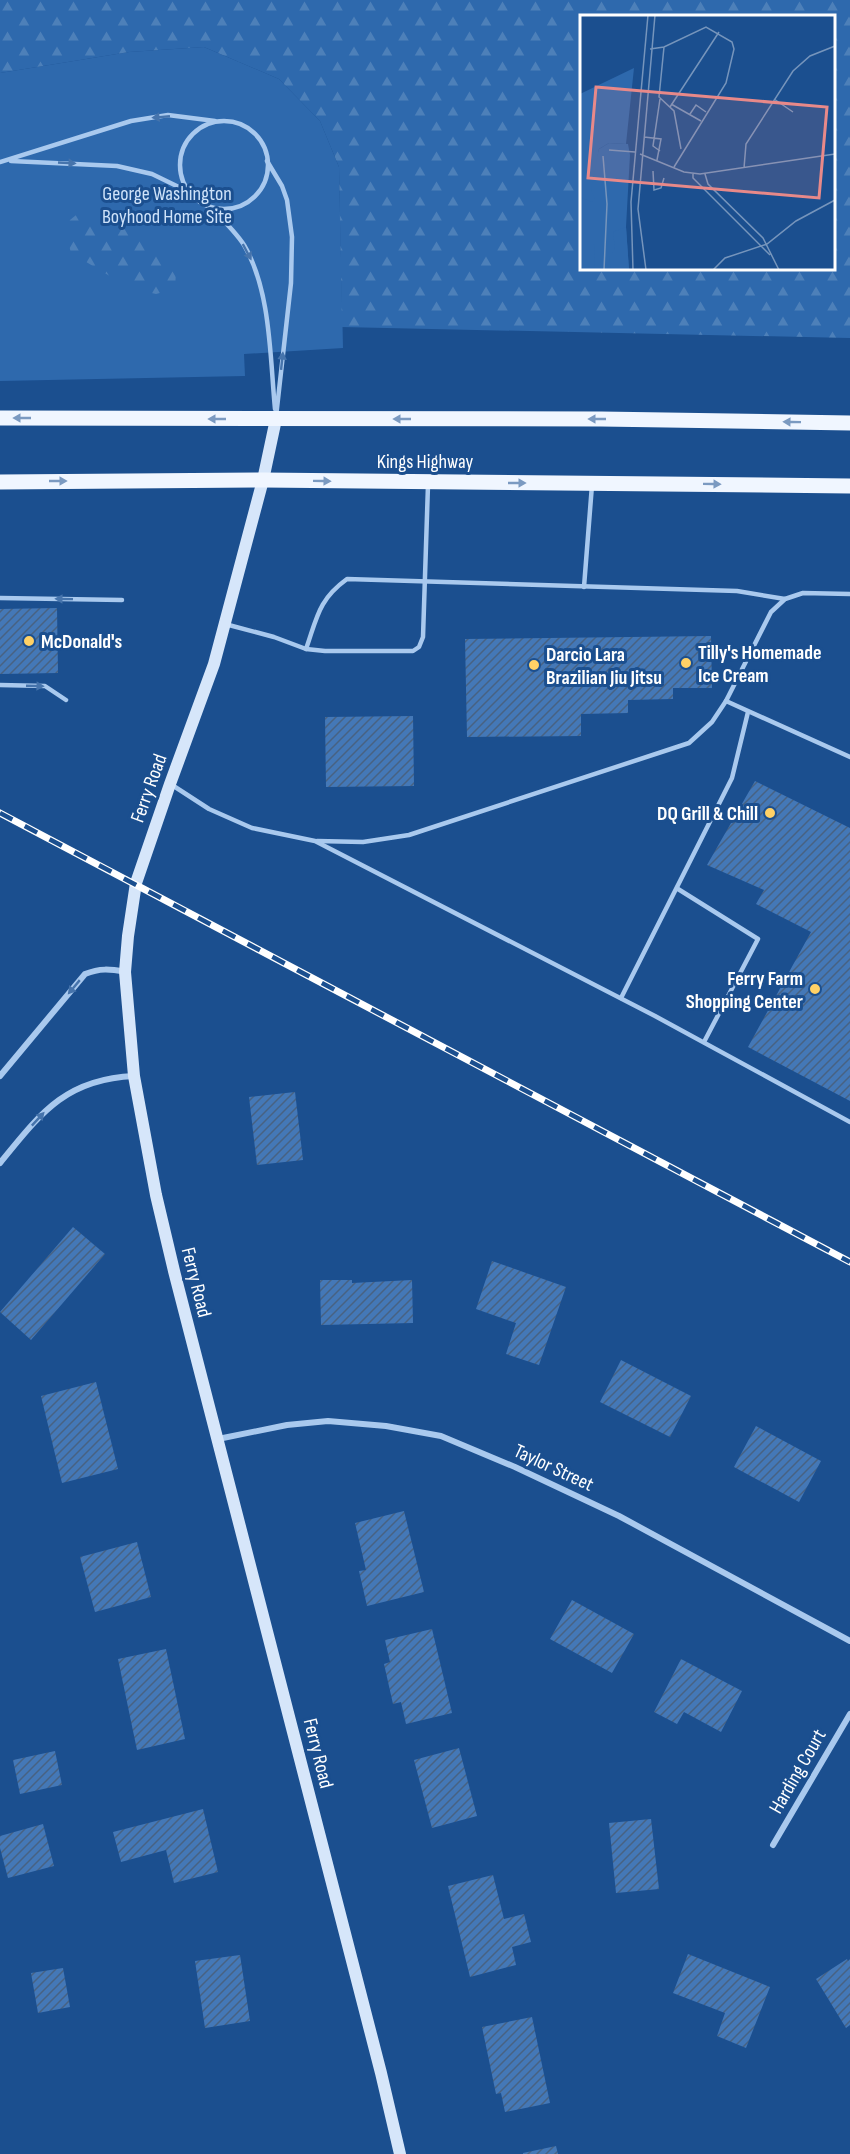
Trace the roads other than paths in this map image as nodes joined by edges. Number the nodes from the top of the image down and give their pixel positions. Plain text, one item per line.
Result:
1 (219, 121) junction
2 (9, 160) junction
3 (267, 161) junction
4 (0, 162) edge
5 (190, 193) junction
6 (210, 207) junction
7 (0, 417) edge
8 (276, 419) junction
9 (850, 423) edge
10 (263, 480) junction
11 (0, 482) edge
12 (428, 482) junction
13 (592, 483) junction
14 (850, 486) edge
15 (425, 583) junction
16 (584, 587) junction
17 (850, 594) edge
18 (0, 598) edge
19 (785, 599) junction
20 (122, 600) dead end
21 (225, 624) junction
22 (306, 649) junction
23 (0, 685) edge
24 (66, 700) dead end
25 (726, 701) junction
26 (748, 712) junction
27 (850, 756) edge
28 (170, 784) junction
29 (315, 841) junction
30 (678, 889) junction
31 (124, 972) junction
32 (621, 998) junction
33 (704, 1042) junction
34 (0, 1076) edge
35 (134, 1076) junction
36 (850, 1122) edge
37 (0, 1163) edge
38 (218, 1439) junction
39 (850, 1641) edge
40 (850, 1713) edge
41 (773, 1845) dead end
42 (400, 2154) edge

1 -> 2 lane
1 - 3 lane
1 - 5 lane
2 - 4 lane
2 -> 5 lane
3 - 6 lane
8 -> 3 lane
5 - 6 lane
6 -> 8 lane
8 -> 7 main road
9 -> 8 main road
8 - 10 main road, Ferry Road
11 -> 10 main road, Kings Highway
10 -> 12 main road, Kings Highway
10 - 21 main road, Ferry Road
12 -> 13 main road, Kings Highway
12 - 15 lane
13 -> 14 main road, Kings Highway
13 - 16 lane
15 - 16 lane
15 - 22 lane
15 - 22 lane
16 - 19 lane
17 - 19 lane
20 -> 18 lane
19 - 25 lane
21 - 22 lane
21 - 28 main road, Ferry Road
23 -> 24 lane
25 - 26 lane
25 - 29 lane
26 - 27 lane
26 - 30 lane
28 - 29 lane
28 - 31 main road, Ferry Road
29 - 32 lane
30 - 32 lane
30 - 33 lane
31 -> 34 street
31 - 35 main road, Ferry Road
32 - 33 lane
33 - 36 lane
37 -> 35 street
35 - 38 main road, Ferry Road
38 - 39 street, Taylor Street
38 - 42 main road, Ferry Road
40 - 41 street, Harding Court

